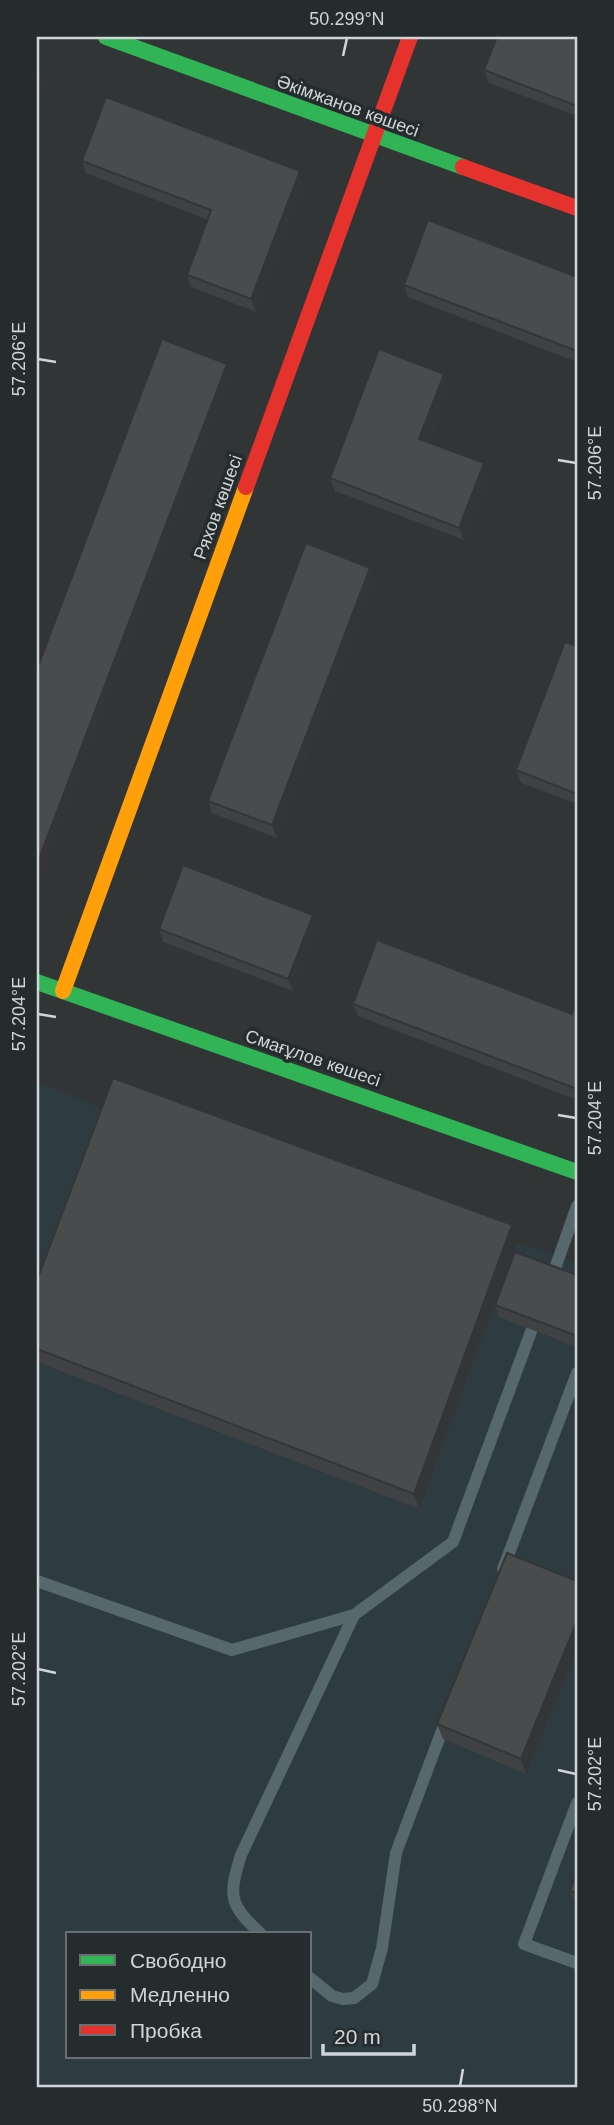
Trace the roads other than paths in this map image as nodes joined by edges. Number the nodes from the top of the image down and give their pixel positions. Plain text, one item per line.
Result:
1 (106, 37) edge
2 (410, 37) edge
3 (372, 136) junction
4 (577, 208) edge
5 (37, 982) edge
6 (63, 991) junction
7 (577, 1172) edge
8 (577, 1206) edge
9 (552, 1277) edge
10 (532, 1329) edge
11 (577, 1373) edge
12 (499, 1580) edge
13 (37, 1581) edge
14 (354, 1615) junction
15 (450, 1710) edge
16 (577, 1803) edge
17 (259, 1932) edge
18 (577, 1963) edge
19 (312, 1980) edge

1 - 3 street, Әкімжанов көшесі
2 - 3 street, Ряхов көшесі
3 - 4 street, Әкімжанов көшесі
3 - 6 street, Ряхов көшесі
5 - 6 street, Смағұлов көшесі
6 - 7 street, Смағұлов көшесі
8 - 9 lane
10 - 14 lane
11 - 12 lane
13 - 14 lane
14 - 17 lane
15 - 19 lane
16 - 18 lane

